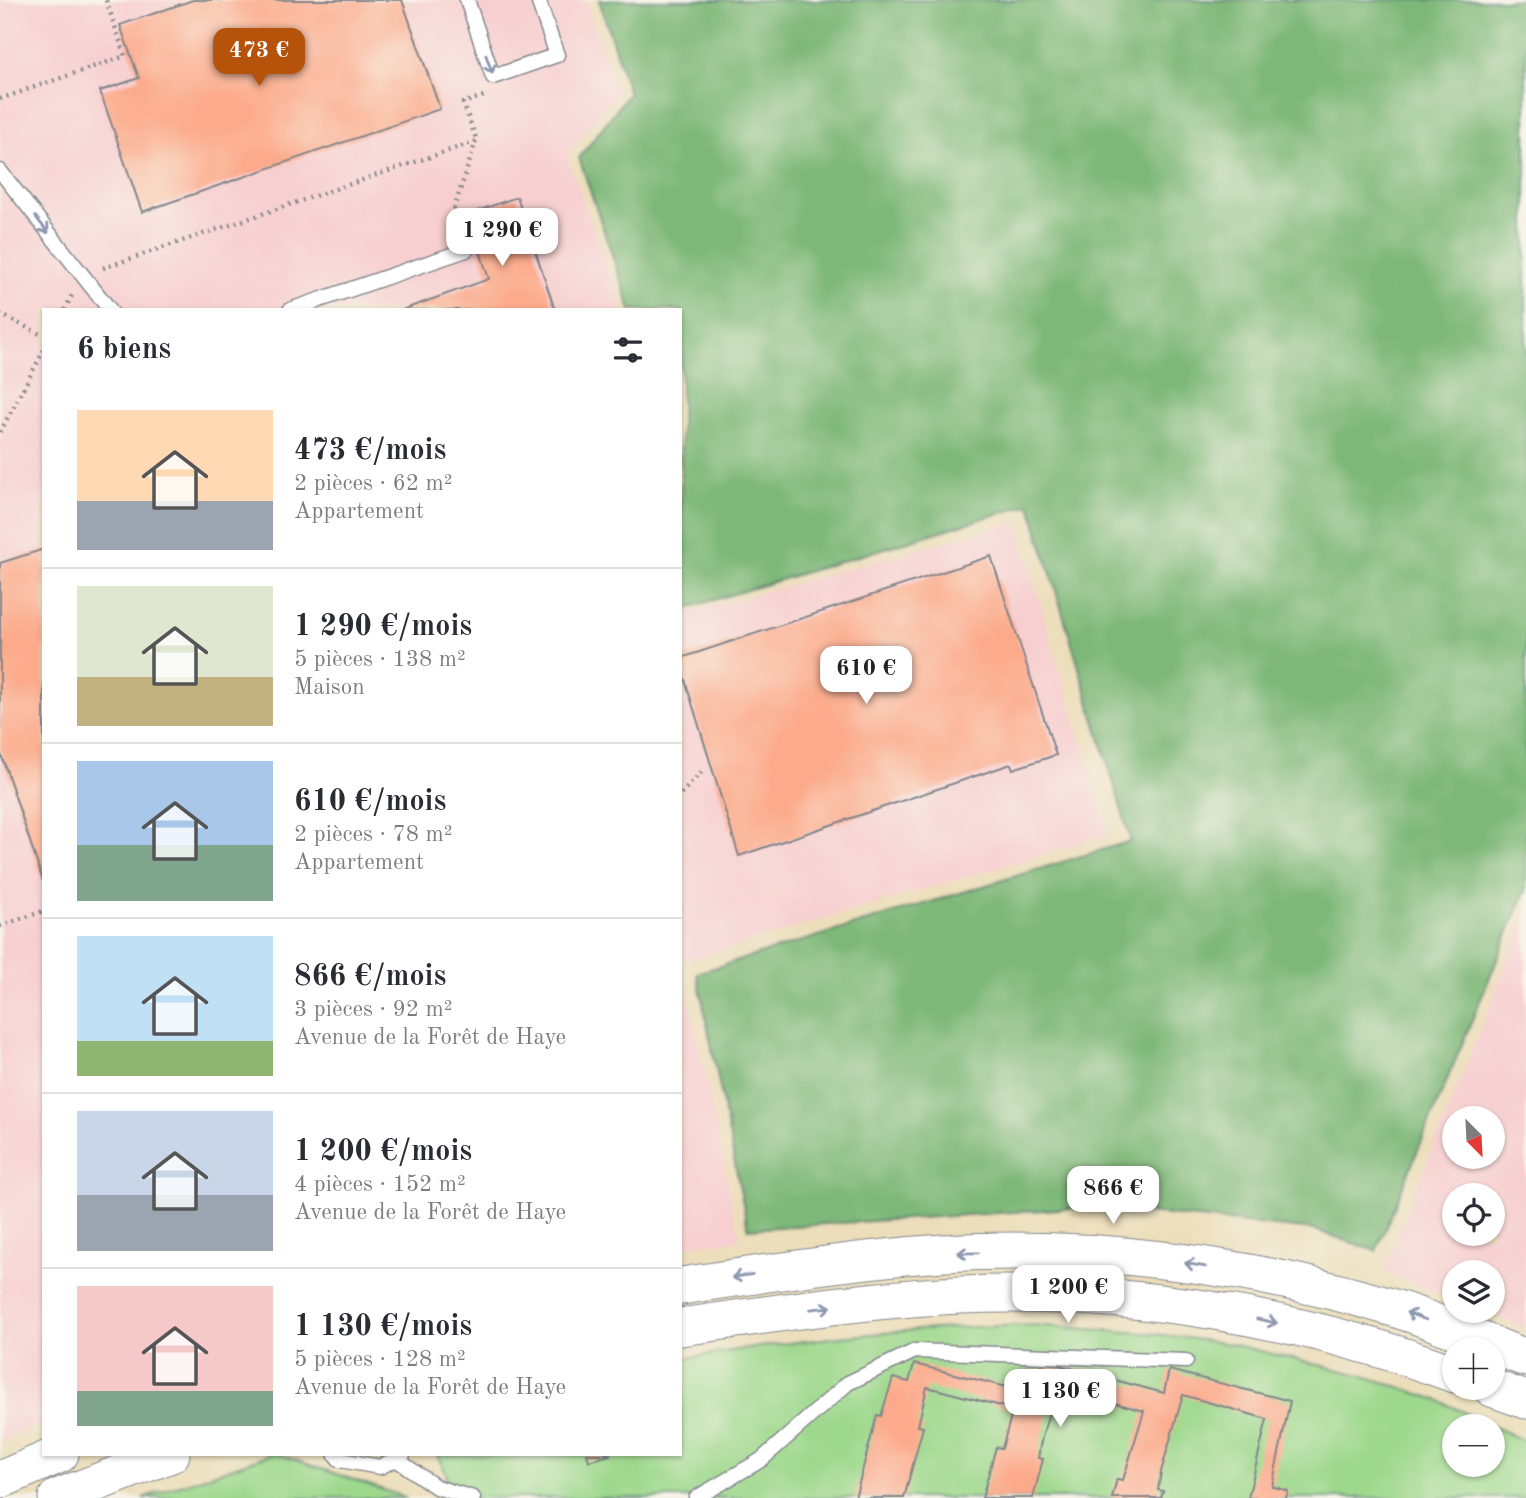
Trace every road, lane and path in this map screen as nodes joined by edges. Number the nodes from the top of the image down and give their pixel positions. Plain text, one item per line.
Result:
1 (106, 0) edge
2 (467, 0) edge
3 (538, 0) edge
4 (493, 77) junction
5 (0, 99) edge
6 (477, 141) junction
7 (0, 172) edge
8 (466, 250) joint
9 (83, 275) junction
10 (108, 308) edge
11 (296, 308) edge
12 (0, 314) edge
13 (42, 335) edge
14 (42, 354) edge
15 (0, 432) edge
16 (703, 770) dead end
17 (682, 793) edge
18 (42, 912) edge
19 (0, 926) edge
20 (682, 1286) edge
21 (682, 1327) edge
22 (1526, 1358) edge
23 (1186, 1361) dead end
24 (1442, 1370) edge
25 (1505, 1393) edge
26 (1526, 1401) edge
27 (55, 1456) edge
28 (166, 1456) edge
29 (337, 1456) edge
30 (400, 1456) edge
31 (0, 1480) edge
32 (57, 1498) edge
33 (473, 1498) edge
34 (696, 1498) edge

1 - 5 path
2 -> 4 lane
3 - 4 lane
4 - 6 path
6 - 8 path
6 - 9 path
7 -> 9 lane
8 - 11 lane
9 - 10 lane
12 - 13 path
14 - 15 path
16 - 17 path
18 - 19 path
22 -> 20 street
21 -> 24 street
23 - 34 lane
25 - 26 street
27 - 31 street
28 - 32 street
29 - 30 lane
30 - 33 lane

